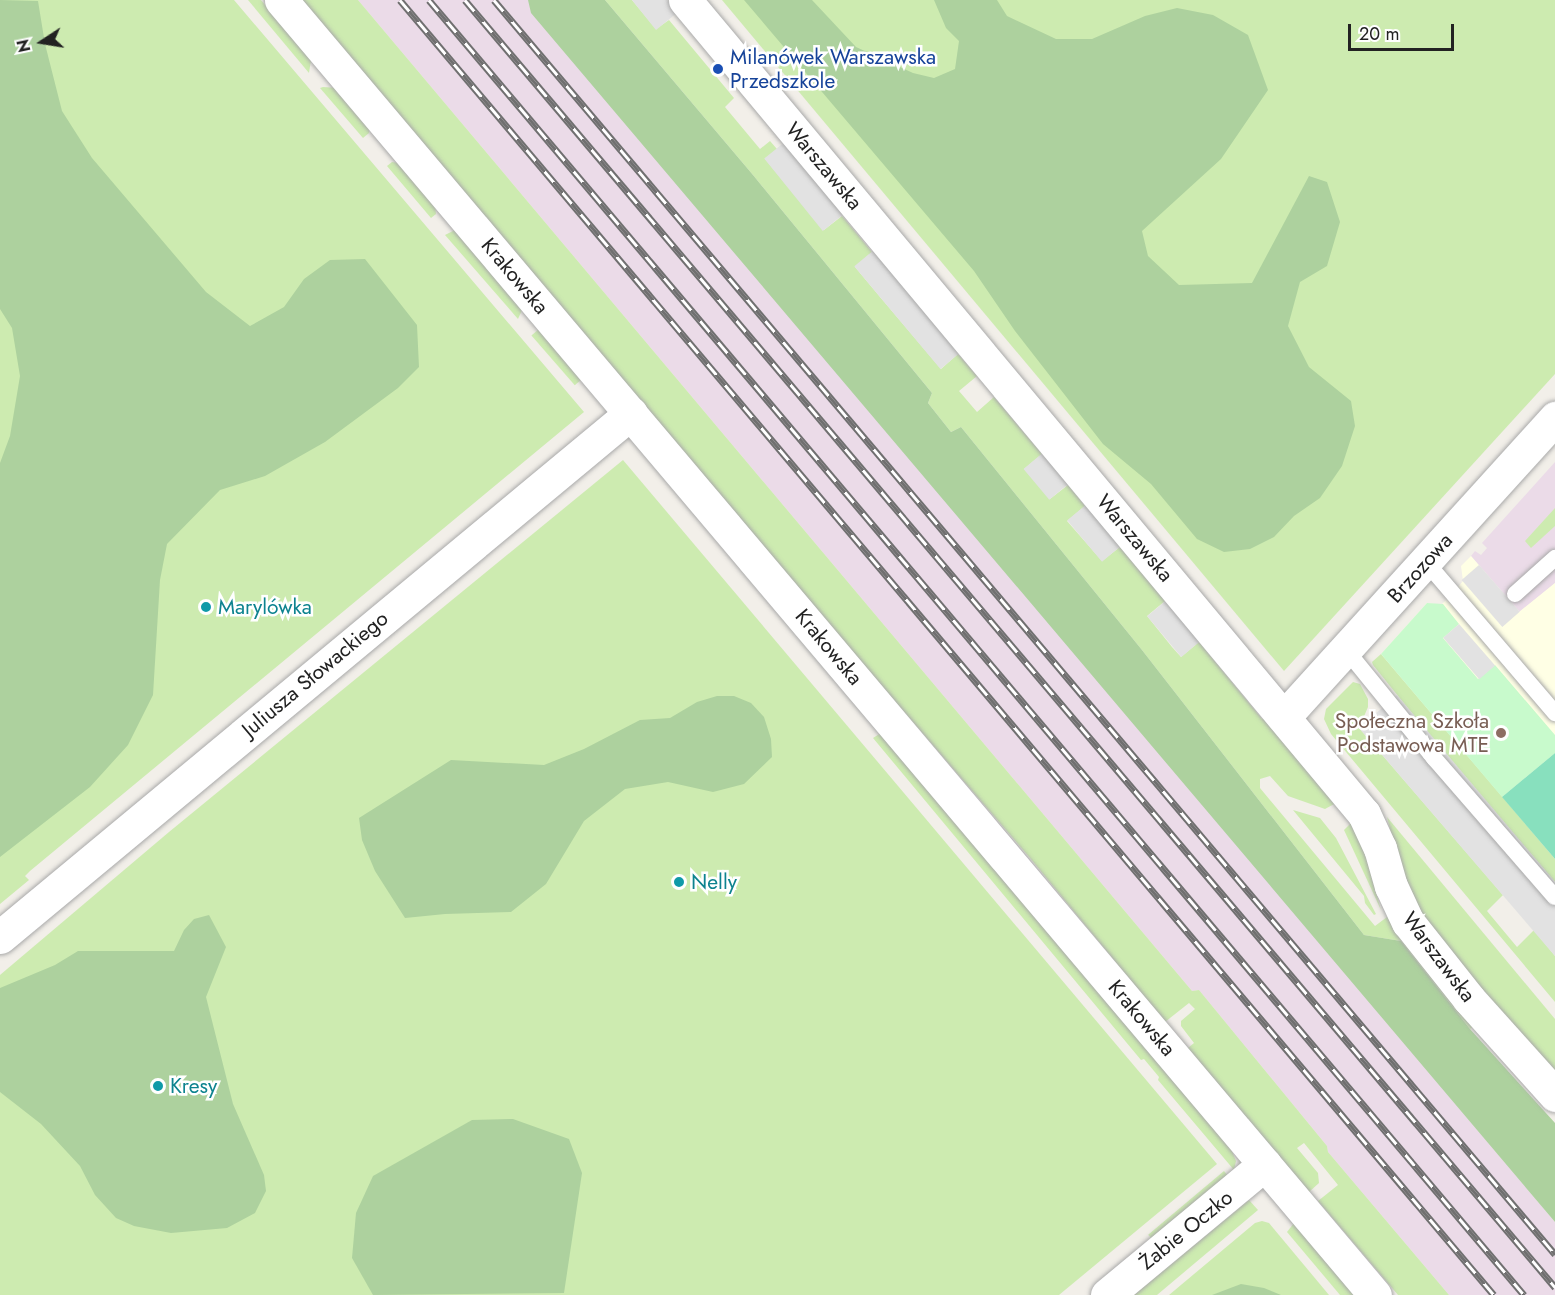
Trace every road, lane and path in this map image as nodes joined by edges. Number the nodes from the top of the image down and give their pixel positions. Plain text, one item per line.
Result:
1 (280, 0) edge
2 (685, 0) edge
3 (631, 413) junction
4 (1554, 420) edge
5 (1555, 558) edge
6 (1426, 562) junction
7 (1515, 594) dead end
8 (1347, 651) junction
9 (1555, 713) edge
10 (1284, 717) junction
11 (1555, 897) edge
12 (0, 937) edge
13 (1555, 1095) edge
14 (1265, 1164) junction
15 (1107, 1295) edge
16 (1375, 1295) edge

1 - 3 street, Krakowska
2 - 10 street, Warszawska
3 - 12 street, Juliusza Słowackiego
3 - 14 street, Krakowska
4 - 6 street, Brzozowa
5 - 7 lane
6 - 8 street, Brzozowa
6 - 9 lane
8 - 10 street, Brzozowa
8 - 11 lane
10 - 13 street, Warszawska
14 - 15 street, Żabie Oczko
14 - 16 street, Krakowska

